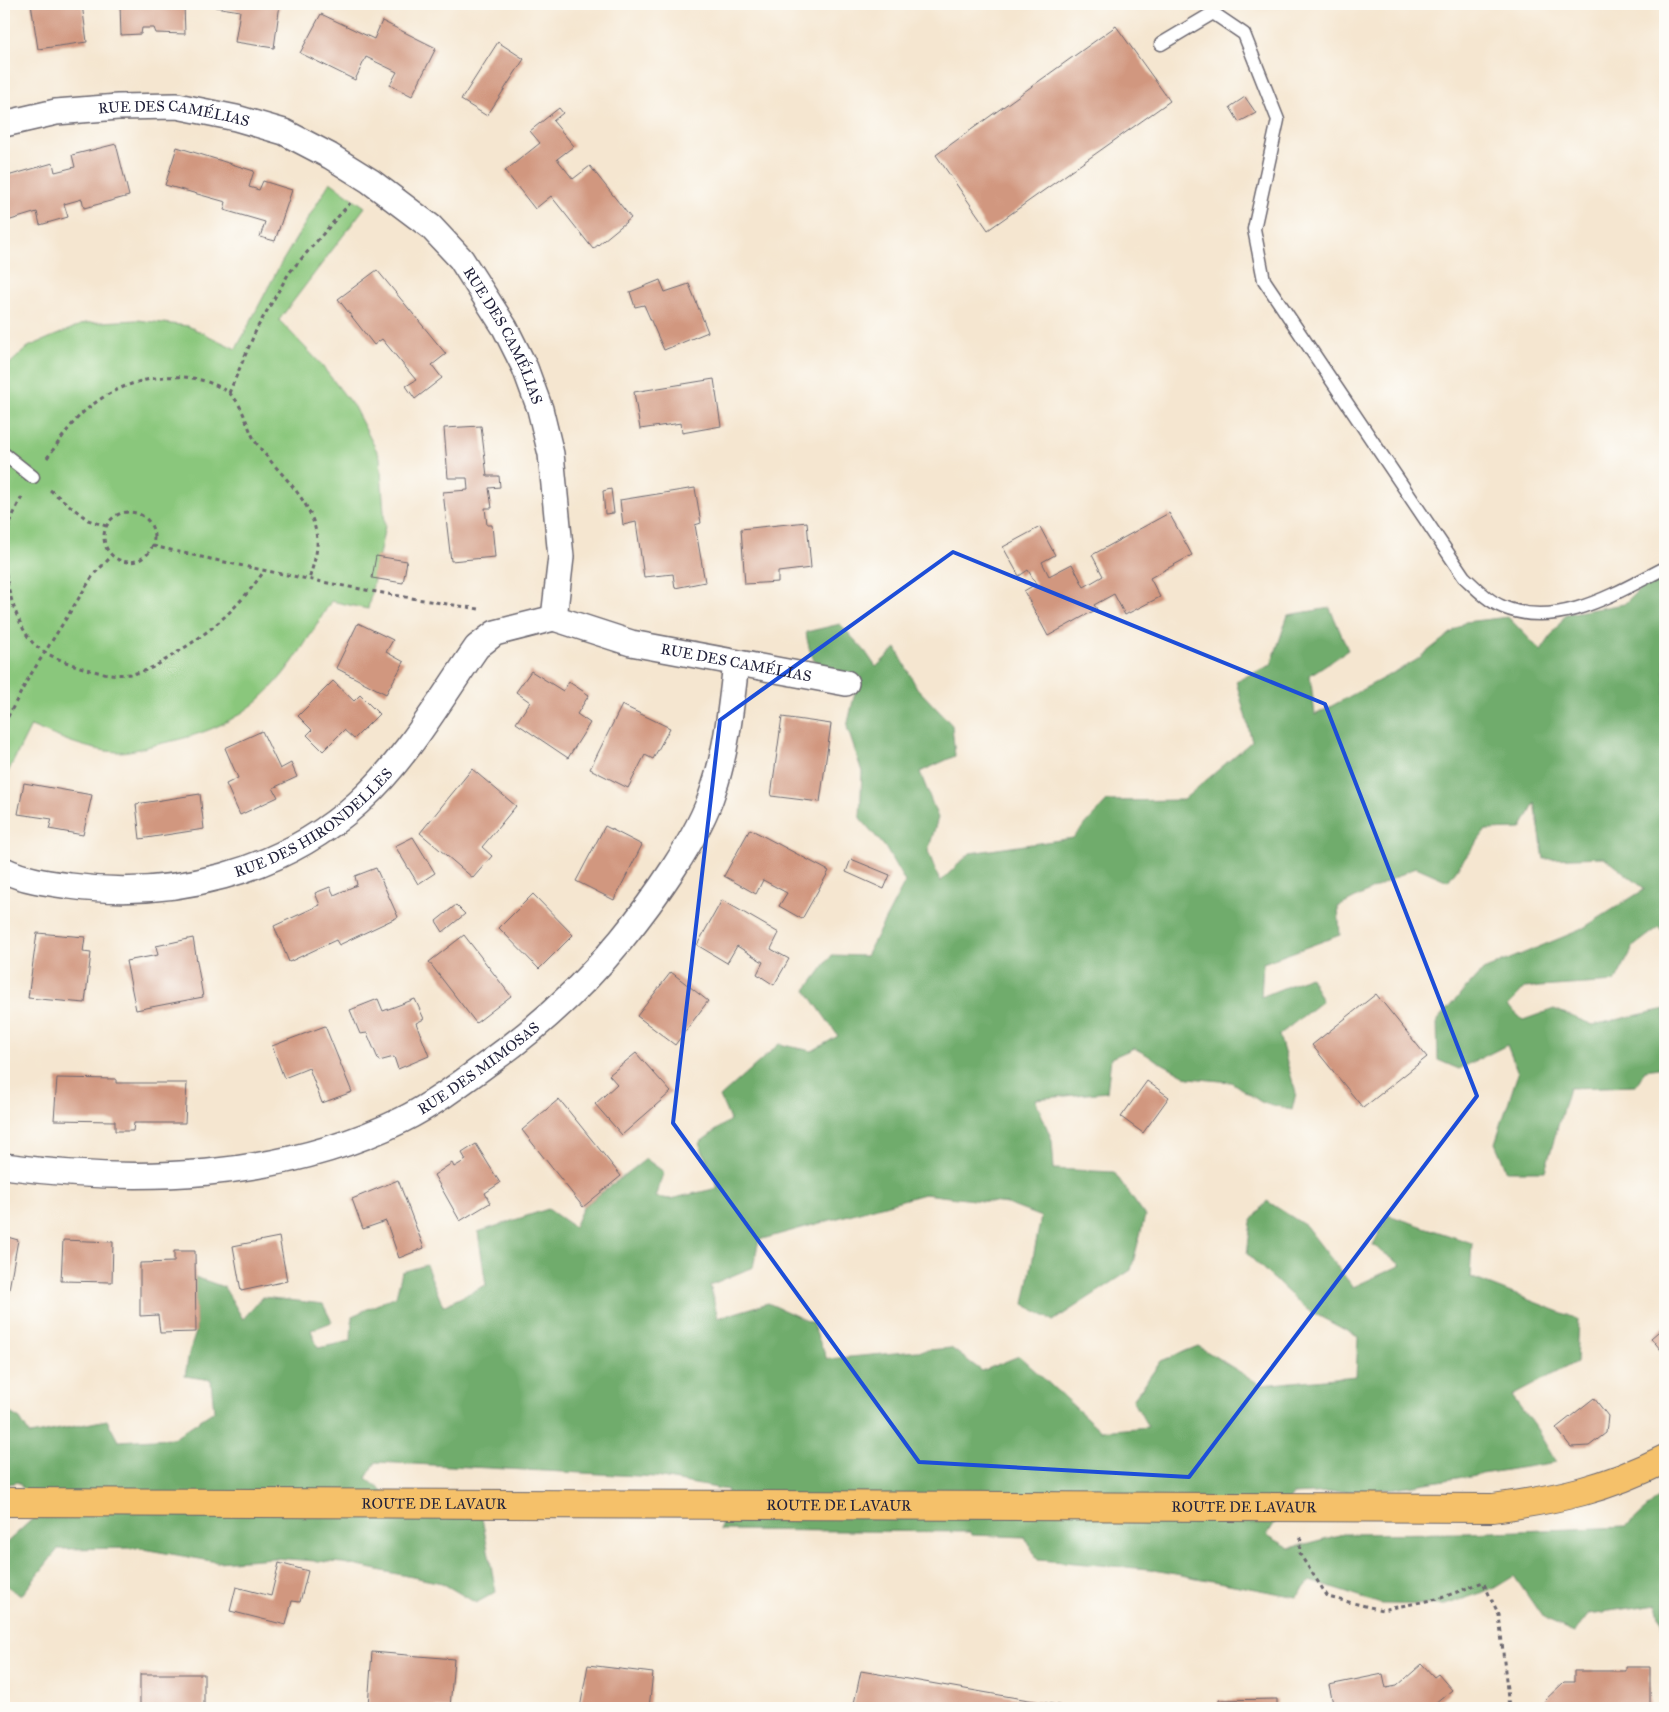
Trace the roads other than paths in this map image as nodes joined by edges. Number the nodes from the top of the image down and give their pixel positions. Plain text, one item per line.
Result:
1 (1161, 44) dead end
2 (4, 124) edge
3 (4, 454) edge
4 (33, 477) road end
5 (1665, 568) edge
6 (554, 618) junction
7 (736, 663) junction
8 (846, 683) dead end
9 (4, 870) edge
10 (4, 1166) edge
11 (1665, 1459) edge
12 (4, 1502) edge

1 - 5 lane
2 - 6 street, RUE DES CAMÉLIAS
3 - 4 lane
6 - 7 street, RUE DES CAMÉLIAS
6 - 9 street, RUE DES HIRONDELLES
7 - 8 street, RUE DES CAMÉLIAS
7 - 10 street, RUE DES MIMOSAS
11 - 12 main road, ROUTE DE LAVAUR

